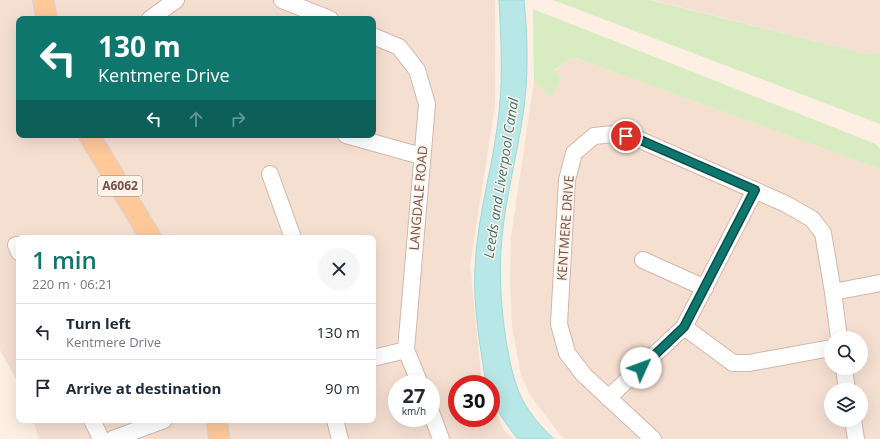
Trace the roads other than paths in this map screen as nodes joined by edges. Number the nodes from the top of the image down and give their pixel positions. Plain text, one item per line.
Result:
1 (43, 0) edge
2 (176, 0) edge
3 (282, 0) edge
4 (46, 16) edge
5 (154, 16) edge
6 (322, 16) edge
7 (376, 37) edge
8 (91, 138) edge
9 (357, 138) edge
10 (421, 156) junction
11 (270, 174) dead end
12 (755, 190) junction
13 (149, 235) edge
14 (292, 235) edge
15 (643, 260) dead end
16 (880, 283) edge
17 (705, 288) junction
18 (833, 292) junction
19 (684, 327) junction
20 (838, 331) edge
21 (824, 349) edge
22 (406, 350) junction
23 (376, 357) edge
24 (416, 375) edge
25 (608, 398) junction
26 (94, 423) edge
27 (156, 423) edge
28 (217, 423) edge
29 (336, 423) edge
30 (437, 427) edge
31 (854, 427) edge
32 (102, 439) edge
33 (113, 439) edge
34 (219, 439) edge
35 (340, 439) edge
36 (441, 439) edge
37 (653, 439) edge
38 (856, 439) edge

1 - 4 main road
2 - 5 street
3 - 6 street
7 - 10 street, LANGDALE ROAD
8 - 13 main road, A6062
9 - 10 street
10 - 22 street, LANGDALE ROAD
11 - 14 street
12 - 17 street
12 - 18 street, KENTMERE DRIVE
12 - 25 street, KENTMERE DRIVE
15 - 17 street
16 - 18 street
17 - 19 street
18 - 20 street, KENTMERE DRIVE
19 - 21 street
19 - 25 street
22 - 23 street
22 - 24 street
25 - 37 street, KENTMERE DRIVE
26 - 32 street
27 - 33 street
28 - 34 main road
29 - 35 street
30 - 36 street
31 - 38 street

